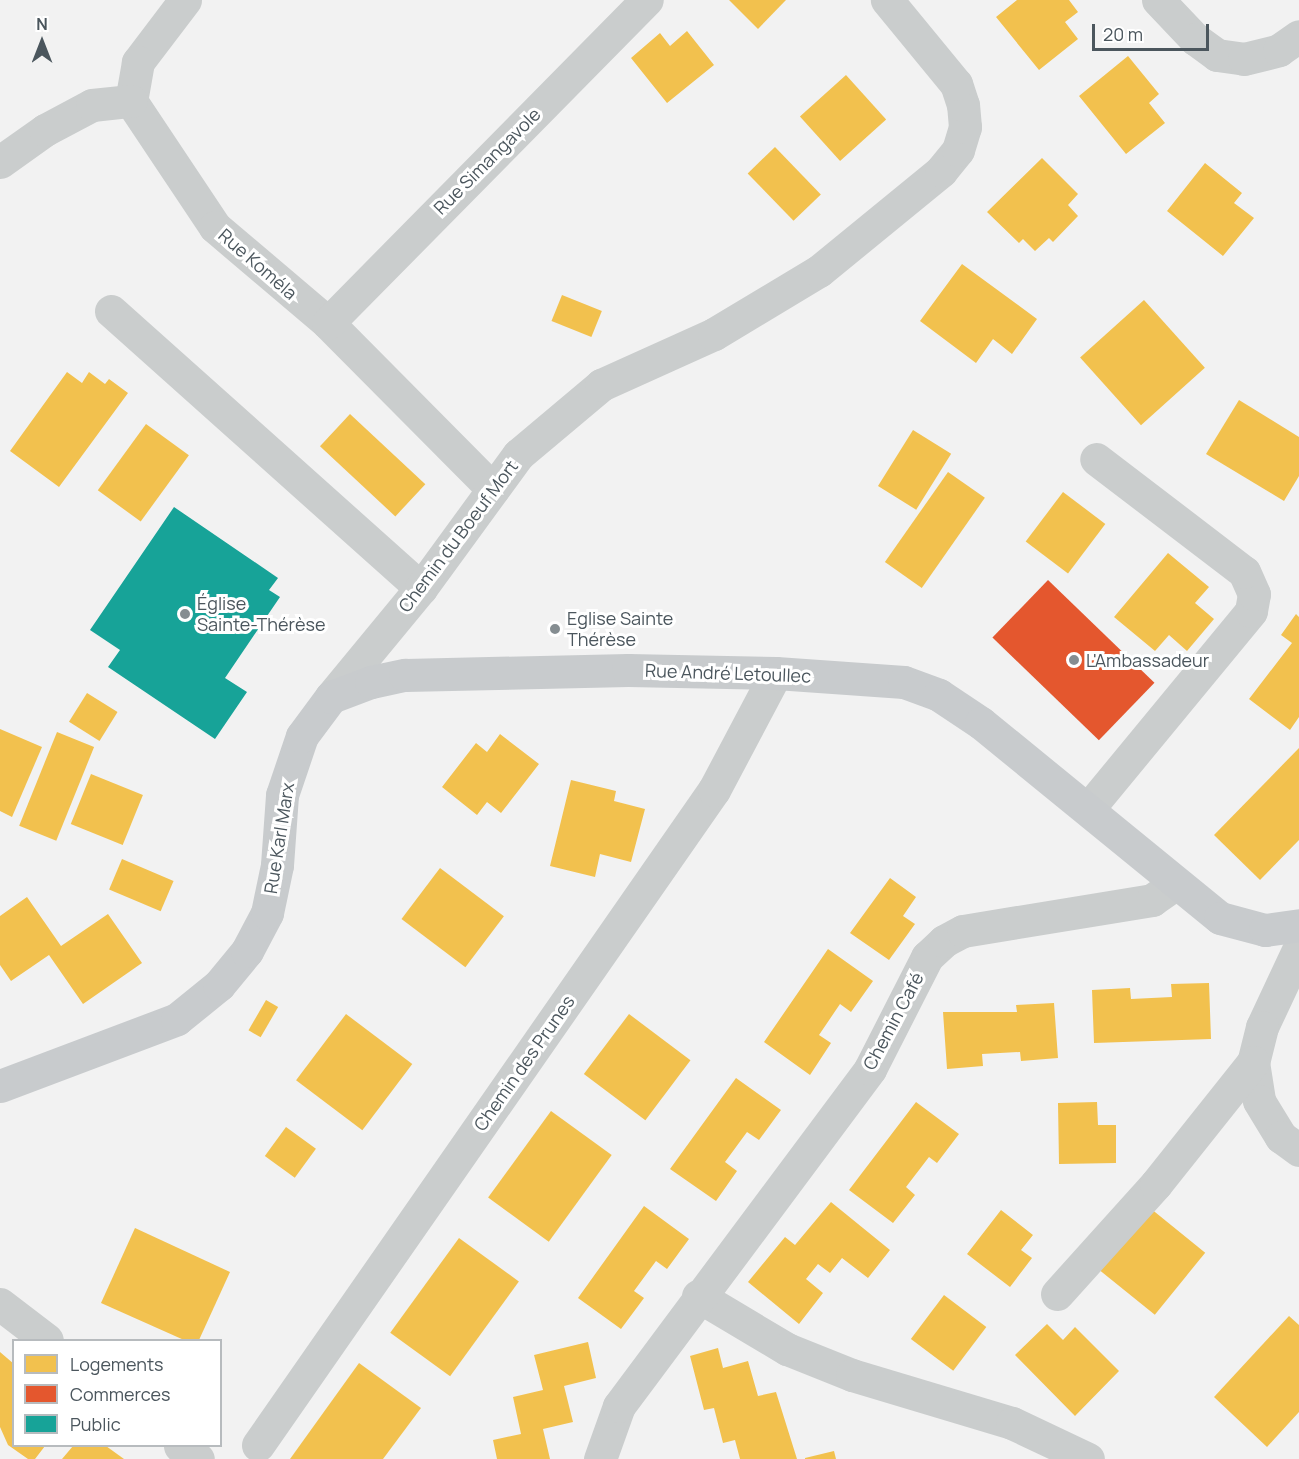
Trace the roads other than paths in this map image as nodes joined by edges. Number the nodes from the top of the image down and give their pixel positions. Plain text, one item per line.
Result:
1 (185, 0) edge
2 (647, 0) edge
3 (887, 0) edge
4 (1158, 0) edge
5 (1299, 36) edge
6 (132, 101) junction
7 (0, 162) edge
8 (111, 311) dead end
9 (328, 322) junction
10 (1096, 459) dead end
11 (493, 489) junction
12 (421, 588) junction
13 (776, 673) junction
14 (331, 697) junction
15 (1088, 809) junction
16 (1176, 883) junction
17 (1299, 925) edge
18 (1299, 948) edge
19 (1253, 1062) junction
20 (0, 1086) edge
21 (1299, 1150) edge
22 (1057, 1294) dead end
23 (698, 1296) junction
24 (0, 1304) edge
25 (44, 1339) edge
26 (258, 1445) dead end
27 (181, 1447) edge
28 (198, 1459) edge
29 (600, 1459) edge
30 (1088, 1459) edge

1 - 6 street
2 - 9 street, Rue Simangavole
3 - 11 street, Chemin du Boeuf Mort
4 - 5 street
6 - 7 street
6 - 9 street, Rue Koméla
8 - 12 street
9 - 11 street, Rue Koméla
10 - 15 street
11 - 12 street, Chemin du Boeuf Mort
12 - 14 street, Chemin du Boeuf Mort
13 - 14 main road, Rue André Letoullec
13 - 15 main road, Rue André Letoullec
13 - 26 street, Chemin des Prunes
14 - 20 main road, Rue Karl Marx
15 - 16 main road, Rue André Letoullec
16 - 17 main road, Rue André Letoullec
16 - 23 street, Chemin Café
18 - 19 street
19 - 21 street
19 - 22 street
23 - 29 street, Chemin Café
23 - 30 street
24 - 25 street
27 - 28 street

